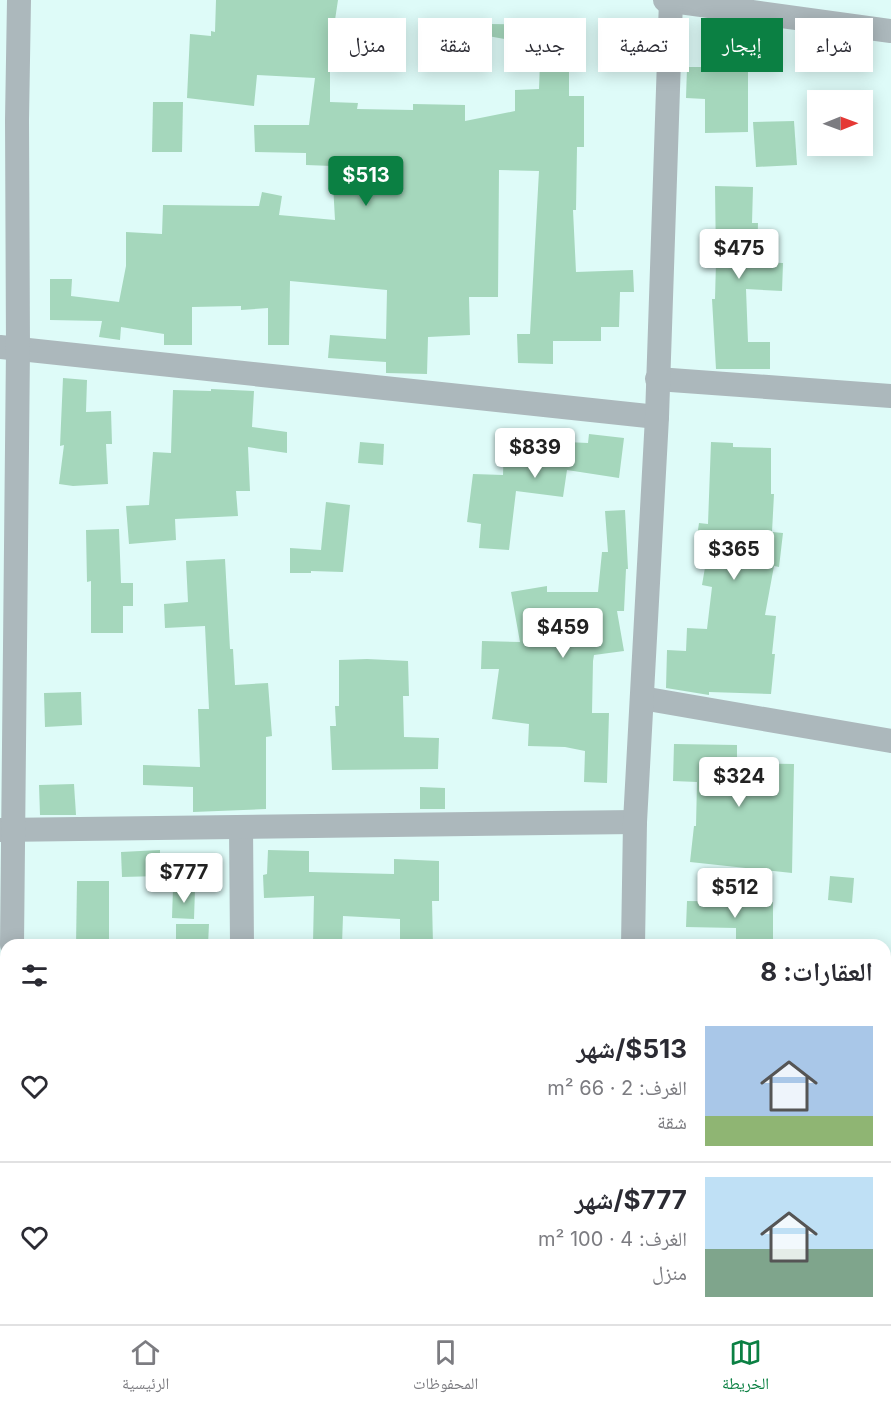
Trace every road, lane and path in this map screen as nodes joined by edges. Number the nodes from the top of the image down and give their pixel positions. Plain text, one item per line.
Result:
1 (19, 0) edge
2 (669, 0) edge
3 (891, 31) edge
4 (8, 119) edge
5 (9, 347) edge
6 (657, 379) junction
7 (891, 396) edge
8 (657, 417) junction
9 (642, 698) junction
10 (891, 741) edge
11 (634, 822) junction
12 (241, 826) junction
13 (7, 830) edge
14 (12, 939) edge
15 (242, 939) edge
16 (633, 939) edge

1 - 4 street
2 - 3 street
2 - 6 street
4 - 5 street
5 - 8 street
5 - 13 street
6 - 7 street
6 - 8 street
8 - 9 street
9 - 10 street
9 - 11 street
11 - 12 street
11 - 16 street
12 - 13 street
12 - 15 street
13 - 14 street

